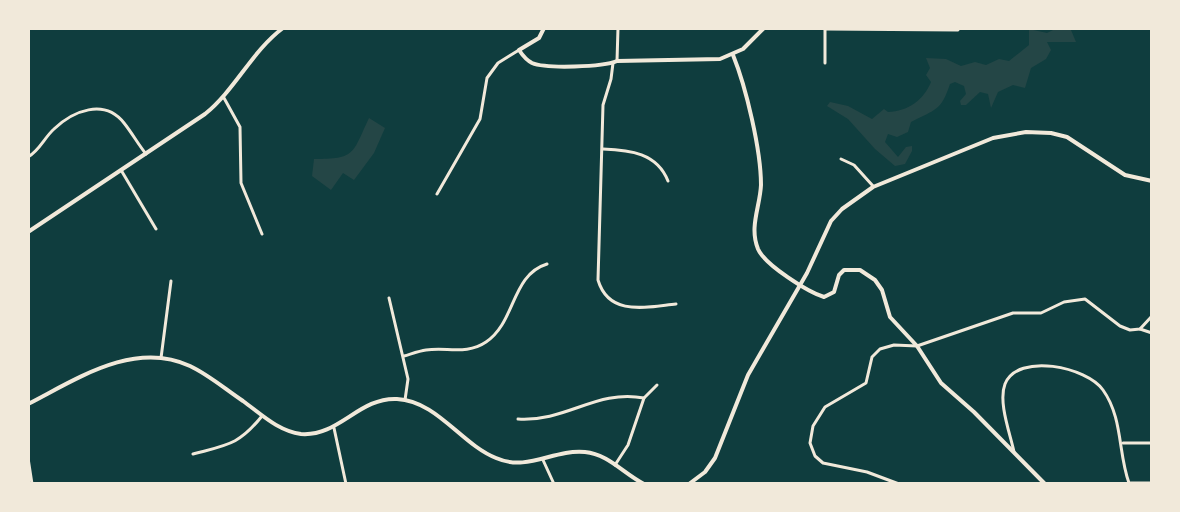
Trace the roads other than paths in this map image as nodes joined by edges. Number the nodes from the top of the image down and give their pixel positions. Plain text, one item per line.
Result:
1 (283, 28) edge
2 (544, 28) edge
3 (618, 28) edge
4 (764, 28) edge
5 (825, 29) edge
6 (958, 30) dead end
7 (519, 50) junction
8 (734, 55) junction
9 (615, 62) junction
10 (825, 63) dead end
11 (224, 98) junction
12 (603, 149) junction
13 (146, 154) junction
14 (28, 157) edge
15 (841, 159) dead end
16 (121, 170) junction
17 (668, 181) dead end
18 (1152, 181) edge
19 (873, 187) junction
20 (437, 194) dead end
21 (156, 229) dead end
22 (28, 232) edge
23 (262, 234) dead end
24 (547, 264) dead end
25 (171, 281) dead end
26 (801, 284) junction
27 (389, 298) dead end
28 (676, 304) dead end
29 (1152, 316) edge
30 (1140, 328) junction
31 (1152, 333) edge
32 (917, 346) junction
33 (404, 356) junction
34 (161, 358) junction
35 (657, 385) dead end
36 (644, 398) junction
37 (405, 400) junction
38 (28, 404) edge
39 (262, 416) junction
40 (518, 419) dead end
41 (334, 428) junction
42 (1123, 443) junction
43 (1152, 443) edge
44 (1014, 452) junction
45 (193, 454) dead end
46 (28, 458) edge
47 (543, 460) junction
48 (615, 465) junction
49 (32, 483) edge
50 (346, 483) edge
51 (555, 483) edge
52 (644, 483) edge
53 (689, 483) edge
54 (899, 483) edge
55 (1045, 483) edge
56 (1152, 483) edge

1 - 11 street
2 - 7 street
3 - 9 street
4 - 8 street
5 - 6 street
5 - 10 street
7 - 9 street
7 - 20 street
8 - 9 street
8 - 26 street
9 - 12 street
11 - 13 street
11 - 23 street
12 - 17 street
12 - 28 street
13 - 14 street
13 - 16 street
15 - 19 street
16 - 21 street
16 - 22 street
18 - 19 street
19 - 26 street
24 - 33 street
25 - 34 street
26 - 32 street
26 - 53 street
27 - 33 street
29 - 30 street
30 - 31 street
30 - 32 street
32 - 44 street
32 - 54 street
33 - 37 street
34 - 38 street
34 - 39 street
35 - 36 street
36 - 40 street
36 - 48 street
37 - 41 street
37 - 47 street
39 - 41 street
39 - 45 street
41 - 50 street
42 - 43 street
42 - 44 street
42 - 56 street
44 - 55 street
46 - 49 street
47 - 48 street
47 - 51 street
48 - 52 street

